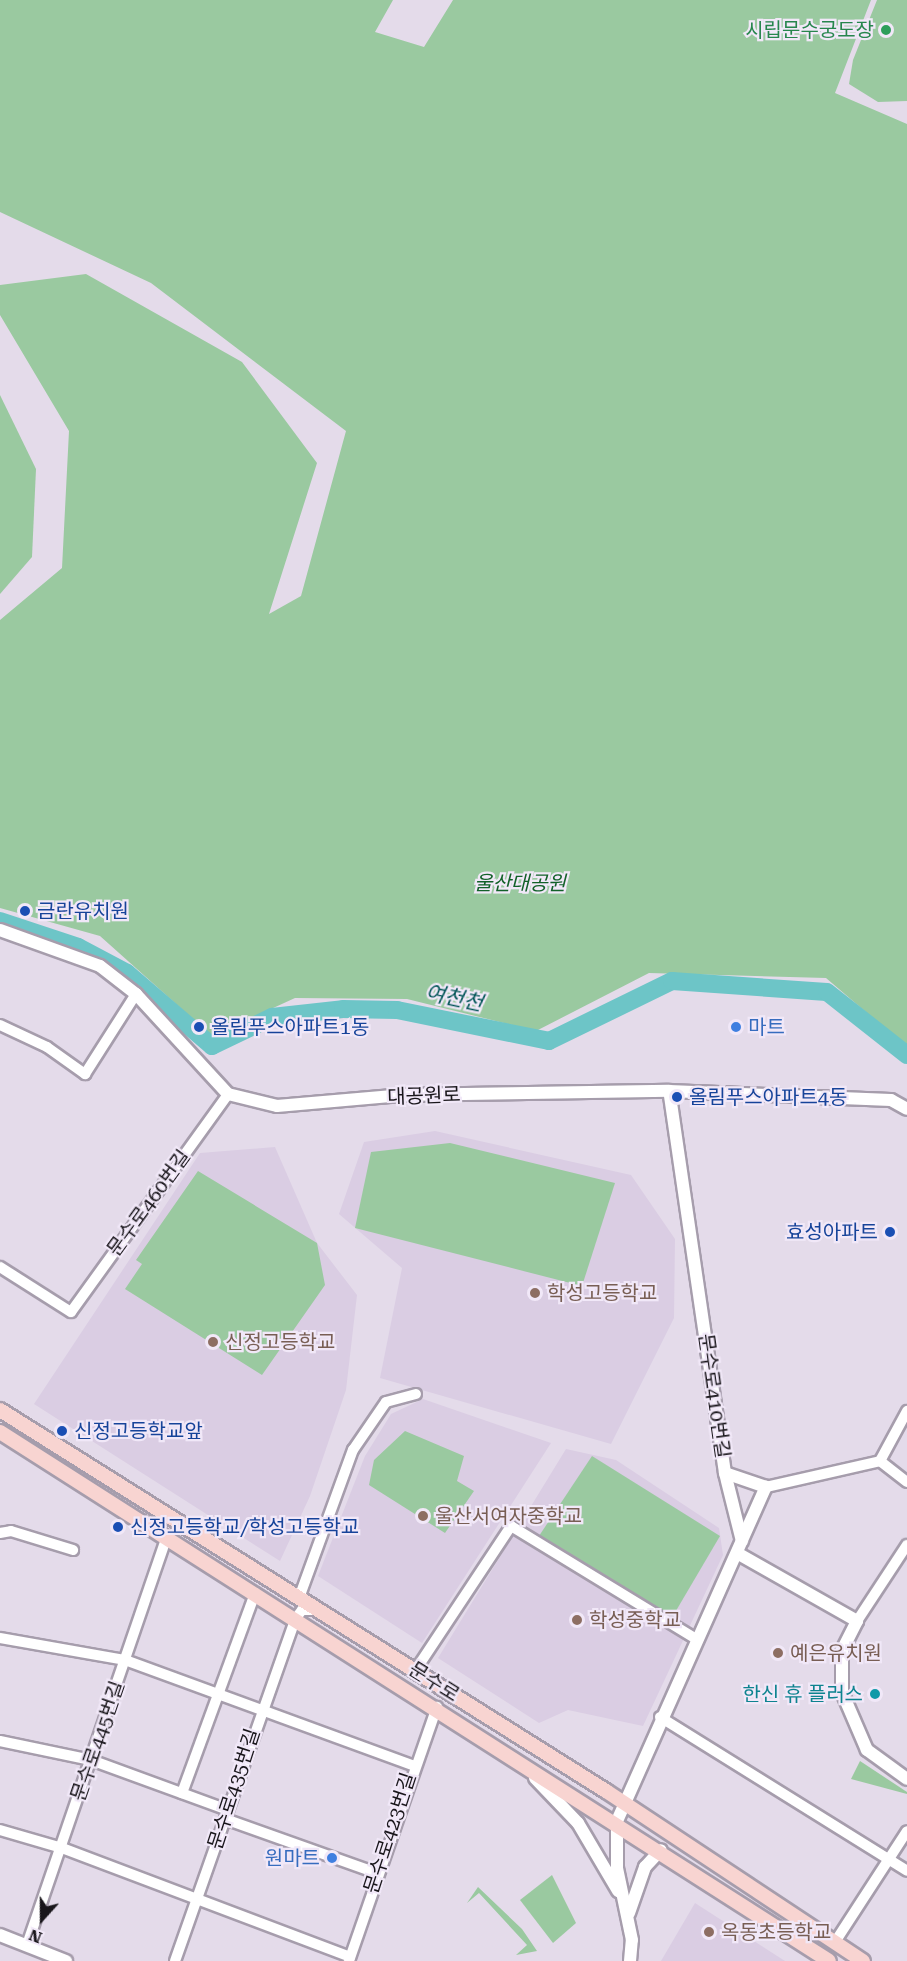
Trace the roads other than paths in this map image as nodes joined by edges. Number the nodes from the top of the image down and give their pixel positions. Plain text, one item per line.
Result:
1 (0, 930) edge
2 (136, 994) junction
3 (2, 1029) edge
4 (669, 1091) junction
5 (228, 1094) junction
6 (907, 1109) edge
7 (0, 1267) edge
8 (416, 1394) dead end
9 (0, 1410) edge
10 (907, 1411) edge
11 (28, 1428) junction
12 (0, 1432) edge
13 (19, 1444) junction
14 (880, 1461) junction
15 (725, 1473) junction
16 (907, 1482) edge
17 (766, 1486) junction
18 (0, 1533) edge
19 (167, 1537) junction
20 (742, 1541) junction
21 (907, 1545) edge
22 (73, 1550) dead end
23 (737, 1553) junction
24 (233, 1556) junction
25 (222, 1572) junction
26 (255, 1593) junction
27 (299, 1598) junction
28 (319, 1611) junction
29 (296, 1618) junction
30 (857, 1621) junction
31 (0, 1638) edge
32 (696, 1639) junction
33 (125, 1660) junction
34 (415, 1671) junction
35 (219, 1695) junction
36 (436, 1707) junction
37 (260, 1710) junction
38 (660, 1717) junction
39 (0, 1741) edge
40 (499, 1746) junction
41 (91, 1760) junction
42 (412, 1765) junction
43 (907, 1779) edge
44 (182, 1794) junction
45 (622, 1802) junction
46 (227, 1815) junction
47 (616, 1821) junction
48 (0, 1830) edge
49 (907, 1831) edge
50 (62, 1848) junction
51 (661, 1850) junction
52 (889, 1858) junction
53 (907, 1871) edge
54 (377, 1873) junction
55 (197, 1900) junction
56 (629, 1914) junction
57 (0, 1935) edge
58 (835, 1942) junction
59 (27, 1945) junction
60 (350, 1959) edge
61 (66, 1961) edge
62 (176, 1961) edge
63 (630, 1961) edge
64 (830, 1961) edge
65 (863, 1961) edge

1 - 2 street
2 - 3 street
2 - 5 street
4 - 5 street, 대공원로
4 - 6 street, 대공원로
4 - 15 street, 문수로410번길
5 - 7 street, 문수로460번길
8 - 27 street
9 - 11 main road, 문수로
10 - 14 street
11 - 13 main road
11 - 24 main road, 문수로
12 - 13 main road, 문수로
13 - 19 main road, 문수로
14 - 16 street
14 - 17 street
15 - 17 street, 문수로410번길
15 - 20 street
17 - 20 street
18 - 22 street
19 - 25 main road, 문수로
19 - 33 street, 문수로445번길
20 - 23 street
21 - 30 street
23 - 30 street
23 - 32 street
24 - 25 main road
24 - 27 main road, 문수로
25 - 26 main road, 문수로
26 - 29 main road, 문수로
26 - 35 street
27 - 28 main road, 문수로
28 - 29 street
28 - 34 main road, 문수로
29 - 36 main road, 문수로
29 - 37 street, 문수로435번길
30 - 43 street
31 - 33 street
32 - 34 street
32 - 38 street
33 - 35 street
33 - 41 street, 문수로445번길
34 - 45 main road, 문수로
35 - 37 street
35 - 44 street
36 - 40 main road, 문수로
36 - 42 street, 문수로423번길
37 - 42 street
37 - 46 street, 문수로435번길
38 - 45 street
38 - 52 street
39 - 41 street
40 - 47 main road, 문수로
40 - 56 street
41 - 44 street
41 - 50 street, 문수로445번길
42 - 54 street, 문수로423번길
44 - 46 street
45 - 47 street
45 - 58 main road, 문수로
46 - 54 street
46 - 55 street, 문수로435번길
47 - 51 main road, 문수로
47 - 56 street
48 - 50 street
49 - 52 street
50 - 55 street
50 - 59 street, 문수로445번길
51 - 56 street
51 - 64 main road, 문수로
52 - 53 street
52 - 58 street
54 - 60 street, 문수로423번길
55 - 60 street
55 - 62 street, 문수로435번길
56 - 63 street
57 - 59 street
58 - 65 main road, 문수로
59 - 61 street

